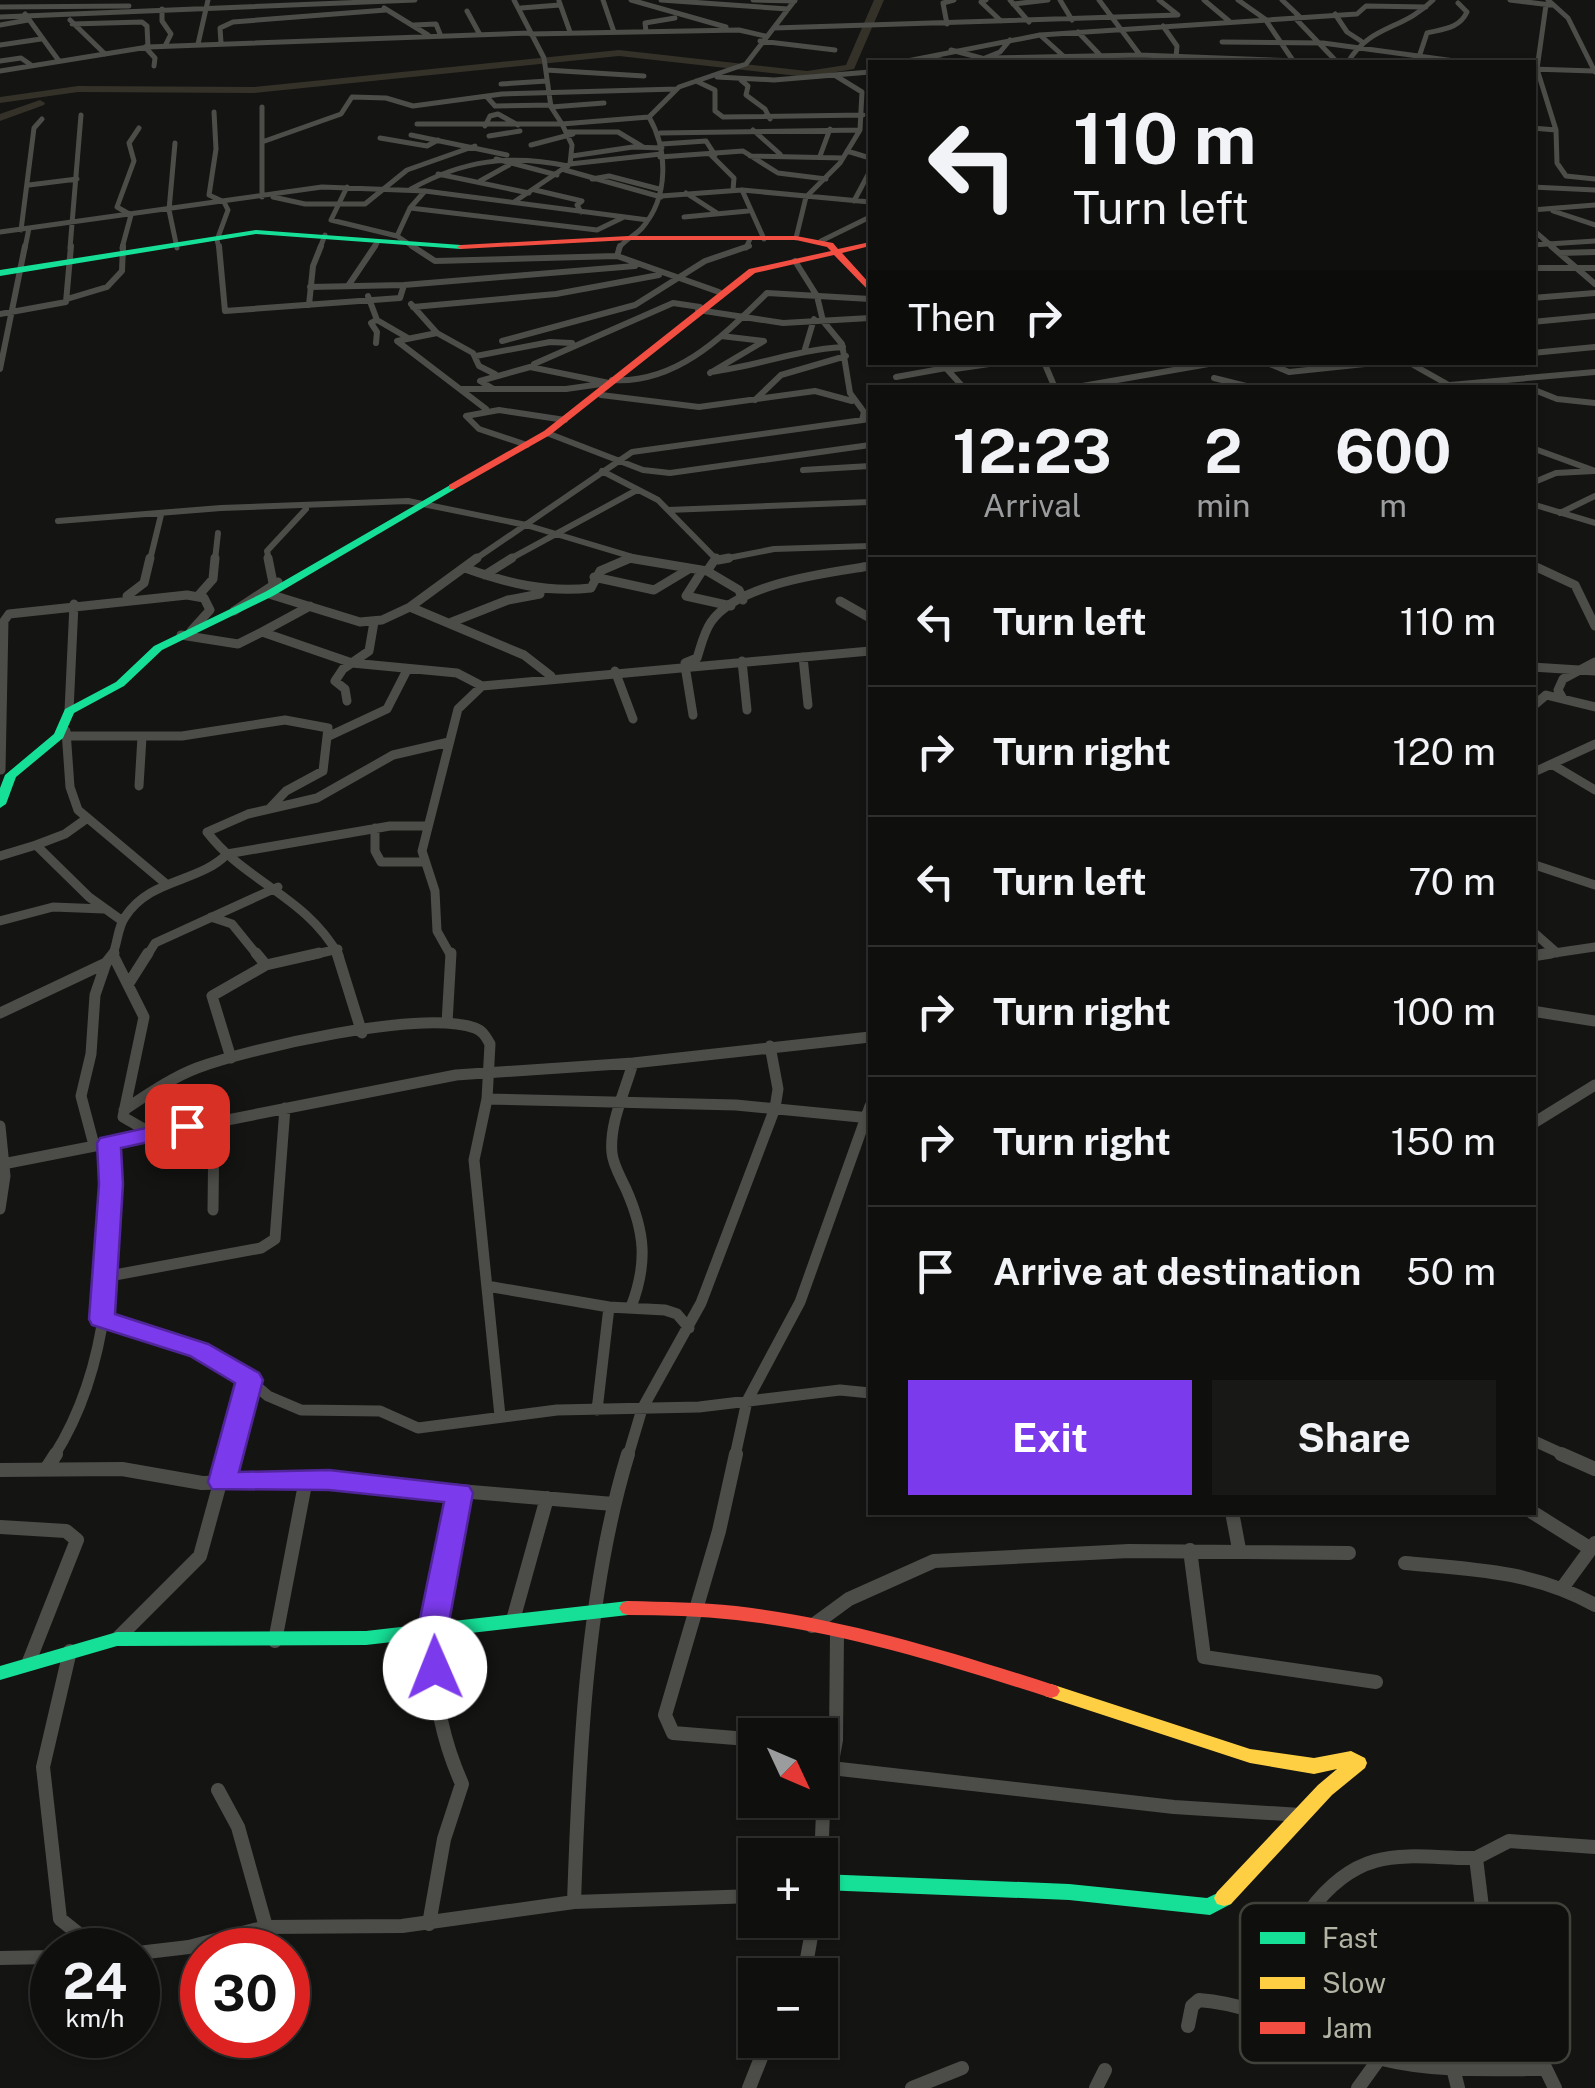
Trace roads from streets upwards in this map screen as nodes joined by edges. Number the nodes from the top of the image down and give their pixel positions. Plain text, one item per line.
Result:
1 (415, 0) edge
2 (514, 0) edge
3 (603, 0) edge
4 (631, 0) edge
5 (661, 0) edge
6 (742, 0) edge
7 (795, 0) edge
8 (954, 0) edge
9 (986, 0) edge
10 (1048, 0) edge
11 (1099, 0) edge
12 (1159, 0) edge
13 (1204, 0) edge
14 (1238, 0) edge
15 (1282, 0) edge
16 (1433, 0) edge
17 (1510, 0) edge
18 (378, 1) edge
19 (1064, 1) edge
20 (53, 2) edge
21 (290, 2) edge
22 (317, 2) edge
23 (560, 2) edge
24 (1012, 2) edge
25 (1547, 2) edge
26 (18, 3) edge
27 (255, 3) edge
28 (731, 3) edge
29 (1458, 3) dead end
30 (208, 4) edge
31 (0, 6) edge
32 (1426, 7) junction
33 (162, 8) junction
34 (521, 8) junction
35 (788, 8) junction
36 (137, 10) junction
37 (386, 10) junction
38 (467, 11) dead end
39 (66, 14) junction
40 (1336, 14) junction
41 (681, 16) junction
42 (0, 17) edge
43 (1298, 17) junction
44 (27, 18) junction
45 (1117, 18) junction
46 (257, 19) junction
47 (1265, 19) junction
48 (1072, 20) junction
49 (1029, 21) junction
50 (1229, 21) junction
51 (1001, 22) junction
52 (1208, 22) junction
53 (72, 24) junction
54 (947, 24) junction
55 (0, 25) edge
56 (412, 26) junction
57 (1163, 26) junction
58 (774, 28) junction
59 (1124, 28) junction
60 (738, 30) junction
61 (646, 31) junction
62 (570, 32) junction
63 (614, 32) junction
64 (1078, 32) junction
65 (530, 33) junction
66 (440, 34) junction
67 (479, 34) junction
68 (428, 35) junction
69 (1040, 35) junction
70 (40, 38) junction
71 (763, 38) junction
72 (1009, 39) junction
73 (262, 41) junction
74 (221, 42) junction
75 (1222, 42) junction
76 (1278, 42) junction
77 (1323, 43) junction
78 (1360, 43) junction
79 (0, 44) edge
80 (198, 44) junction
81 (166, 46) junction
82 (147, 47) junction
83 (835, 50) dead end
84 (950, 50) junction
85 (104, 54) junction
86 (1099, 54) junction
87 (1420, 54) junction
88 (1001, 55) junction
89 (1062, 55) junction
90 (1140, 55) junction
91 (1178, 56) junction
92 (924, 57) junction
93 (1119, 58) edge
94 (986, 59) junction
95 (0, 60) edge
96 (911, 60) edge
97 (941, 60) edge
98 (982, 60) edge
99 (1068, 60) edge
100 (1174, 60) edge
101 (1230, 60) edge
102 (1292, 60) edge
103 (1336, 60) edge
104 (1349, 60) edge
105 (1452, 60) edge
106 (1536, 60) edge
107 (59, 62) junction
108 (31, 65) junction
109 (154, 66) dead end
110 (1536, 69) edge
111 (546, 70) junction
112 (0, 71) edge
113 (868, 72) edge
114 (1595, 72) edge
115 (1536, 75) edge
116 (716, 76) junction
117 (836, 76) junction
118 (740, 80) junction
119 (547, 81) junction
120 (696, 81) junction
121 (502, 84) dead end
122 (677, 89) junction
123 (623, 93) junction
124 (548, 94) junction
125 (487, 96) junction
126 (604, 103) dead end
127 (551, 106) junction
128 (262, 107) dead end
129 (214, 112) dead end
130 (81, 115) dead end
131 (863, 115) junction
132 (649, 117) junction
133 (769, 117) junction
134 (42, 119) dead end
135 (417, 124) dead end
136 (562, 124) junction
137 (140, 128) dead end
138 (522, 128) junction
139 (1536, 128) edge
140 (804, 129) junction
141 (830, 129) junction
142 (753, 130) junction
143 (774, 130) junction
144 (860, 130) junction
145 (1556, 130) junction
146 (567, 134) junction
147 (410, 136) dead end
148 (489, 136) dead end
149 (380, 138) dead end
150 (439, 140) junction
151 (262, 142) junction
152 (175, 143) dead end
153 (642, 144) junction
154 (531, 145) junction
155 (427, 146) junction
156 (475, 146) junction
157 (661, 146) junction
158 (845, 154) junction
159 (447, 155) junction
160 (522, 155) junction
161 (713, 155) junction
162 (781, 155) junction
163 (510, 156) junction
164 (750, 156) junction
165 (809, 156) junction
166 (820, 156) junction
167 (868, 158) edge
168 (496, 160) junction
169 (468, 164) junction
170 (569, 164) junction
171 (509, 165) junction
172 (437, 174) junction
173 (868, 175) edge
174 (558, 176) junction
175 (826, 178) junction
176 (1595, 179) edge
177 (77, 180) junction
178 (478, 182) junction
179 (29, 185) junction
180 (347, 187) junction
181 (1536, 187) edge
182 (382, 188) junction
183 (410, 189) junction
184 (734, 190) junction
185 (742, 190) junction
186 (1595, 190) edge
187 (426, 191) junction
188 (532, 191) junction
189 (660, 194) junction
190 (686, 194) junction
191 (266, 196) junction
192 (806, 197) junction
193 (854, 201) junction
194 (224, 202) junction
195 (514, 202) junction
196 (868, 202) edge
197 (342, 204) junction
198 (1595, 205) edge
199 (410, 208) junction
200 (1548, 209) junction
201 (169, 210) junction
202 (1536, 210) edge
203 (748, 211) junction
204 (581, 212) junction
205 (718, 214) junction
206 (131, 215) junction
207 (622, 217) junction
208 (684, 217) dead end
209 (868, 218) edge
210 (648, 220) junction
211 (75, 222) junction
212 (1595, 225) edge
213 (578, 228) junction
214 (25, 229) junction
215 (0, 232) edge
216 (1536, 233) edge
217 (324, 235) junction
218 (628, 238) junction
219 (796, 238) junction
220 (757, 239) junction
221 (218, 240) junction
222 (400, 240) junction
223 (597, 240) junction
224 (821, 241) junction
225 (1595, 241) edge
226 (377, 243) junction
227 (1549, 244) junction
228 (868, 245) edge
229 (1536, 245) edge
230 (177, 248) junction
231 (840, 252) junction
232 (1595, 252) edge
233 (1559, 253) junction
234 (120, 256) junction
235 (616, 256) junction
236 (795, 261) junction
237 (70, 262) junction
238 (1569, 264) junction
239 (634, 266) junction
240 (1536, 268) edge
241 (1593, 268) edge
242 (22, 270) junction
243 (0, 272) edge
244 (1581, 272) junction
245 (574, 274) junction
246 (659, 275) junction
247 (675, 280) junction
248 (1595, 284) edge
249 (404, 285) junction
250 (348, 286) junction
251 (364, 286) junction
252 (310, 287) junction
253 (868, 287) edge
254 (585, 288) junction
255 (719, 292) junction
256 (1595, 293) edge
257 (816, 296) junction
258 (400, 298) junction
259 (1536, 298) edge
260 (66, 299) junction
261 (868, 299) edge
262 (369, 300) junction
263 (308, 304) junction
264 (413, 307) junction
265 (699, 308) junction
266 (610, 311) junction
267 (12, 313) junction
268 (0, 314) edge
269 (1595, 316) edge
270 (742, 317) junction
271 (822, 317) junction
272 (868, 318) edge
273 (377, 320) junction
274 (811, 321) junction
275 (630, 322) junction
276 (1536, 322) edge
277 (437, 333) junction
278 (720, 336) junction
279 (408, 338) junction
280 (502, 342) dead end
281 (376, 343) dead end
282 (583, 344) junction
283 (1595, 347) edge
284 (805, 349) junction
285 (845, 352) junction
286 (1536, 353) edge
287 (2, 354) edge
288 (476, 356) junction
289 (534, 364) junction
290 (1189, 365) edge
291 (1272, 365) edge
292 (1356, 365) edge
293 (1413, 365) edge
294 (945, 367) edge
295 (0, 369) edge
296 (1595, 372) edge
297 (496, 374) junction
298 (896, 378) dead end
299 (1214, 378) junction
300 (1504, 379) junction
301 (1086, 385) edge
302 (1217, 385) edge
303 (1242, 385) edge
304 (1448, 385) edge
305 (1458, 385) edge
306 (1522, 385) edge
307 (607, 386) junction
308 (492, 388) junction
309 (462, 389) junction
310 (1536, 390) edge
311 (755, 400) junction
312 (852, 400) junction
313 (1595, 404) edge
314 (486, 409) junction
315 (565, 420) junction
316 (866, 420) edge
317 (548, 433) junction
318 (526, 445) junction
319 (868, 445) edge
320 (1536, 449) edge
321 (618, 458) junction
322 (868, 466) edge
323 (804, 470) dead end
324 (602, 471) junction
325 (1595, 471) edge
326 (1536, 481) edge
327 (638, 490) junction
328 (1595, 496) edge
329 (868, 502) edge
330 (421, 503) junction
331 (1536, 505) edge
332 (311, 506) junction
333 (668, 510) junction
334 (1560, 513) junction
335 (160, 514) junction
336 (58, 521) dead end
337 (1595, 523) edge
338 (526, 524) junction
339 (218, 533) dead end
340 (551, 533) junction
341 (868, 546) edge
342 (629, 558) junction
343 (718, 560) junction
344 (868, 566) edge
345 (465, 568) junction
346 (689, 568) junction
347 (1536, 568) edge
348 (705, 571) junction
349 (485, 575) junction
350 (594, 577) junction
351 (271, 589) junction
352 (554, 592) junction
353 (198, 596) junction
354 (112, 600) junction
355 (743, 600) junction
356 (840, 601) dead end
357 (74, 604) junction
358 (310, 605) junction
359 (410, 606) junction
360 (730, 606) junction
361 (868, 617) edge
362 (374, 622) junction
363 (451, 623) junction
364 (1595, 626) edge
365 (262, 632) junction
366 (186, 633) junction
367 (868, 651) edge
368 (802, 658) junction
369 (742, 662) junction
370 (1595, 662) edge
371 (352, 663) junction
372 (680, 666) junction
373 (1536, 666) edge
374 (407, 670) junction
375 (1582, 670) junction
376 (615, 671) junction
377 (1595, 671) edge
378 (1, 675) edge
379 (551, 676) junction
380 (482, 686) junction
381 (1563, 699) junction
382 (347, 701) dead end
383 (1536, 703) edge
384 (808, 705) dead end
385 (1595, 707) edge
386 (747, 710) dead end
387 (69, 711) junction
388 (693, 714) dead end
389 (632, 719) dead end
390 (67, 732) junction
391 (142, 736) junction
392 (327, 737) junction
393 (449, 742) junction
394 (1594, 745) edge
395 (1553, 765) junction
396 (6, 769) edge
397 (1536, 772) edge
398 (139, 786) dead end
399 (1595, 790) edge
400 (0, 804) edge
401 (270, 808) junction
402 (86, 819) junction
403 (428, 826) junction
404 (375, 828) junction
405 (36, 845) junction
406 (227, 854) junction
407 (0, 856) edge
408 (423, 862) junction
409 (1536, 865) edge
410 (164, 883) junction
411 (1595, 886) edge
412 (278, 888) junction
413 (105, 910) junction
414 (211, 917) junction
415 (121, 920) junction
416 (0, 921) edge
417 (1536, 934) edge
418 (1595, 947) edge
419 (338, 949) junction
420 (1557, 952) junction
421 (1536, 955) edge
422 (110, 960) junction
423 (266, 964) junction
424 (129, 983) junction
425 (1536, 1011) edge
426 (0, 1012) edge
427 (1595, 1022) edge
428 (447, 1024) junction
429 (362, 1033) junction
430 (868, 1038) edge
431 (770, 1046) junction
432 (231, 1058) junction
433 (634, 1063) junction
434 (490, 1071) junction
435 (1595, 1085) edge
436 (487, 1100) junction
437 (622, 1106) junction
438 (285, 1108) junction
439 (775, 1108) junction
440 (124, 1110) junction
441 (868, 1118) edge
442 (868, 1121) edge
443 (214, 1122) junction
444 (1536, 1122) edge
445 (0, 1126) edge
446 (152, 1133) junction
447 (108, 1143) junction
448 (94, 1146) junction
449 (3, 1172) edge
450 (0, 1209) edge
451 (212, 1210) dead end
452 (104, 1276) junction
453 (487, 1286) junction
454 (609, 1307) junction
455 (631, 1307) junction
456 (102, 1319) junction
457 (689, 1328) junction
458 (249, 1380) junction
459 (868, 1393) edge
460 (748, 1402) junction
461 (642, 1409) junction
462 (597, 1410) junction
463 (500, 1416) junction
464 (1536, 1442) edge
465 (47, 1468) junction
466 (1595, 1469) edge
467 (0, 1470) edge
468 (306, 1479) junction
469 (222, 1482) junction
470 (459, 1493) junction
471 (547, 1498) junction
472 (612, 1504) junction
473 (1536, 1514) edge
474 (1233, 1515) edge
475 (0, 1527) edge
476 (1593, 1546) edge
477 (1240, 1549) junction
478 (1190, 1550) junction
479 (1349, 1553) dead end
480 (1404, 1563) dead end
481 (1563, 1587) junction
482 (1595, 1605) edge
483 (599, 1609) junction
484 (694, 1610) junction
485 (513, 1620) junction
486 (812, 1626) junction
487 (432, 1633) junction
488 (837, 1634) junction
489 (117, 1639) junction
490 (275, 1641) junction
491 (70, 1651) junction
492 (28, 1664) junction
493 (0, 1673) edge
494 (1376, 1682) dead end
495 (836, 1718) edge
496 (738, 1738) edge
497 (838, 1769) edge
498 (218, 1790) dead end
499 (1302, 1816) junction
500 (1595, 1847) edge
501 (1476, 1858) junction
502 (838, 1886) edge
503 (738, 1897) edge
504 (574, 1902) junction
505 (1323, 1903) edge
506 (1482, 1903) edge
507 (429, 1924) junction
508 (266, 1927) junction
509 (71, 1928) edge
510 (160, 1951) edge
511 (30, 1957) edge
512 (0, 1958) edge
513 (1240, 2006) edge
514 (1188, 2026) dead end
515 (761, 2058) edge
516 (1376, 2063) edge
517 (1416, 2063) edge
518 (1540, 2063) edge
519 (962, 2068) dead end
520 (1453, 2068) junction
521 (1543, 2069) junction
522 (1105, 2070) dead end
523 (750, 2088) edge
524 (912, 2088) edge
525 (1096, 2088) edge
526 (1358, 2088) edge
527 (1458, 2088) edge
528 (1554, 2088) edge

1 - 18 street
2 - 34 street
3 - 63 street
4 - 41 street
5 - 28 street
6 - 7 street
7 - 35 street
8 - 54 street
9 - 51 street
10 - 24 street
11 - 45 street
12 - 45 street
13 - 50 street
14 - 47 street
15 - 43 street
16 - 32 street
17 - 25 street
18 - 22 street
18 - 37 street
19 - 48 street
20 - 26 street
20 - 36 street
21 - 22 street
21 - 27 street
23 - 34 street
23 - 62 street
24 - 49 street
25 - 106 street
25 - 114 street
26 - 31 street
26 - 44 street
27 - 30 street
27 - 46 street
28 - 35 street
29 - 87 street
30 - 33 street
30 - 80 street
32 - 40 street
32 - 78 street
33 - 36 street
33 - 81 street
34 - 65 street
35 - 58 street
36 - 39 street
37 - 46 street
37 - 56 street
38 - 67 street
39 - 44 street
39 - 53 street
40 - 43 street
40 - 78 street
41 - 60 street
41 - 61 street
42 - 44 street
43 - 47 street
43 - 77 street
44 - 55 street
44 - 70 street
45 - 48 street
45 - 59 street
46 - 73 street
46 - 74 street
47 - 50 street
47 - 76 street
48 - 49 street
49 - 51 street
49 - 69 street
50 - 52 street
51 - 54 street
52 - 57 street
52 - 75 street
53 - 82 street
53 - 85 street
54 - 58 street
56 - 66 street
56 - 68 street
57 - 59 street
57 - 91 street
58 - 71 street
59 - 64 street
59 - 90 street
60 - 61 street
60 - 71 street
61 - 63 street
62 - 63 street
62 - 65 street
64 - 69 street
64 - 86 street
65 - 67 street
65 - 111 street
66 - 67 street
66 - 68 street
68 - 73 street
69 - 72 street
69 - 89 street
70 - 79 street
70 - 107 street
71 - 83 street
71 - 116 street
72 - 84 street
72 - 88 street
73 - 74 street
74 - 80 street
75 - 76 street
75 - 101 street
76 - 77 street
76 - 102 street
77 - 78 street
77 - 103 street
78 - 87 street
78 - 104 street
80 - 81 street
81 - 82 street
82 - 85 street
82 - 109 street
84 - 92 street
84 - 94 street
85 - 107 street
86 - 89 street
86 - 93 street
87 - 105 street
88 - 89 street
88 - 94 street
89 - 99 street
90 - 91 street
90 - 93 street
91 - 100 street
91 - 101 street
92 - 96 street
92 - 97 street
94 - 98 street
95 - 108 street
107 - 108 street
108 - 112 street
110 - 114 street
111 - 119 street
111 - 123 street
113 - 117 street
115 - 145 street
116 - 118 street
116 - 120 street
117 - 118 street
117 - 131 street
118 - 133 street
119 - 121 street
119 - 124 street
120 - 122 street
120 - 133 street
122 - 123 street
122 - 132 street
123 - 124 street
124 - 125 street
124 - 127 street
125 - 127 street
125 - 151 street
126 - 127 street
127 - 136 street
128 - 151 street
129 - 194 street
130 - 177 street
131 - 133 street
131 - 144 street
132 - 136 street
132 - 157 street
133 - 143 street
134 - 179 street
135 - 138 street
136 - 138 street
136 - 146 street
137 - 206 street
138 - 148 street
138 - 154 street
139 - 145 street
140 - 141 street
140 - 143 street
140 - 165 street
141 - 144 street
141 - 166 street
142 - 143 street
142 - 157 street
142 - 162 street
144 - 158 street
145 - 176 street
146 - 153 street
146 - 154 street
146 - 170 street
147 - 150 street
149 - 155 street
150 - 155 street
150 - 156 street
151 - 191 street
152 - 201 street
153 - 157 street
153 - 170 street
154 - 160 street
155 - 159 street
156 - 159 street
156 - 163 street
157 - 161 street
157 - 161 street
157 - 170 street
157 - 189 street
158 - 166 street
158 - 167 street
158 - 175 street
159 - 169 street
159 - 182 street
160 - 163 street
160 - 170 street
161 - 164 street
161 - 184 street
162 - 164 street
162 - 165 street
163 - 168 street
164 - 175 street
165 - 166 street
168 - 169 street
168 - 171 street
169 - 172 street
170 - 174 street
170 - 189 street
171 - 174 street
171 - 178 street
172 - 178 street
172 - 183 street
173 - 193 street
174 - 188 street
175 - 192 street
177 - 179 street
177 - 211 street
178 - 188 street
179 - 214 street
180 - 182 street
180 - 191 street
180 - 197 street
181 - 186 street
182 - 183 street
182 - 197 street
183 - 187 street
184 - 185 street
184 - 190 street
185 - 192 street
185 - 203 street
187 - 195 street
187 - 199 street
188 - 195 street
188 - 204 street
189 - 190 street
189 - 210 street
190 - 205 street
191 - 194 street
191 - 197 street
192 - 193 street
192 - 219 street
193 - 196 street
194 - 201 street
194 - 221 street
195 - 204 street
197 - 222 street
198 - 200 street
199 - 213 street
199 - 222 street
200 - 202 street
200 - 212 street
201 - 206 street
201 - 230 street
203 - 205 street
203 - 220 street
204 - 207 street
205 - 208 street
206 - 211 street
206 - 234 street
207 - 210 street
207 - 213 street
209 - 224 street
210 - 218 street
211 - 214 street
211 - 237 street
213 - 223 street
214 - 215 street
214 - 242 street
216 - 227 street
217 - 221 street
217 - 226 street
217 - 252 street
218 - 220 street
218 - 223 street
218 - 235 street
219 - 220 street
219 - 224 street
220 - 247 street
221 - 230 street
221 - 263 street
222 - 223 street
222 - 226 street
222 - 235 street
224 - 231 street
225 - 227 street
226 - 250 street
227 - 229 street
227 - 233 street
228 - 231 street
230 - 234 street
231 - 236 street
231 - 253 street
232 - 233 street
233 - 238 street
234 - 237 street
234 - 260 street
235 - 239 street
236 - 255 street
236 - 257 street
237 - 242 street
237 - 260 street
238 - 240 street
238 - 241 street
238 - 244 street
239 - 245 street
239 - 246 street
241 - 244 street
242 - 243 street
242 - 267 street
244 - 248 street
245 - 249 street
245 - 254 street
246 - 247 street
246 - 254 street
247 - 255 street
247 - 266 street
249 - 251 street
249 - 258 street
250 - 251 street
250 - 252 street
251 - 262 street
252 - 263 street
254 - 264 street
255 - 265 street
256 - 259 street
257 - 261 street
257 - 270 street
257 - 271 street
258 - 262 street
258 - 264 street
260 - 267 street
262 - 263 street
262 - 273 street
264 - 277 street
265 - 270 street
265 - 275 street
265 - 307 street
266 - 275 street
266 - 280 street
267 - 268 street
267 - 287 street
269 - 276 street
270 - 274 street
270 - 278 street
271 - 272 street
271 - 274 street
271 - 285 street
273 - 279 street
273 - 281 street
274 - 284 street
275 - 282 street
277 - 279 street
277 - 288 street
278 - 284 street
278 - 307 street
279 - 309 street
282 - 288 street
282 - 289 street
283 - 286 street
284 - 285 street
285 - 311 street
285 - 312 street
287 - 295 street
288 - 297 street
289 - 297 street
289 - 307 street
290 - 299 street
290 - 301 street
291 - 292 street
293 - 304 street
294 - 298 street
296 - 300 street
297 - 308 street
299 - 302 street
299 - 303 street
300 - 305 street
300 - 306 street
307 - 308 street
307 - 311 street
307 - 315 street
308 - 309 street
309 - 314 street
310 - 313 street
311 - 312 street
312 - 316 street
314 - 315 street
314 - 318 street
315 - 317 street
316 - 321 street
317 - 318 street
317 - 321 street
318 - 330 street
319 - 321 street
320 - 325 street
321 - 324 street
322 - 323 street
324 - 327 street
324 - 338 street
325 - 326 street
327 - 333 street
327 - 340 street
328 - 334 street
329 - 333 street
330 - 332 street
330 - 338 street
330 - 351 street
331 - 334 street
332 - 335 street
332 - 351 street
333 - 343 street
334 - 337 street
335 - 336 street
335 - 354 street
338 - 340 street
338 - 345 street
339 - 353 street
340 - 342 street
340 - 349 street
341 - 343 street
342 - 346 street
342 - 350 street
343 - 348 street
344 - 355 street
345 - 349 street
345 - 359 street
346 - 348 street
346 - 350 street
347 - 364 street
348 - 355 street
348 - 360 street
349 - 352 street
350 - 352 street
351 - 358 street
351 - 366 street
352 - 363 street
353 - 354 street
353 - 366 street
354 - 357 street
355 - 360 street
356 - 361 street
357 - 378 street
357 - 387 street
358 - 362 street
358 - 365 street
359 - 362 street
359 - 363 street
360 - 372 street
362 - 371 street
363 - 379 street
365 - 366 street
365 - 371 street
366 - 387 street
367 - 368 street
368 - 369 street
368 - 384 street
369 - 372 street
369 - 386 street
370 - 375 street
371 - 374 street
371 - 382 street
372 - 376 street
372 - 388 street
373 - 375 street
374 - 380 street
374 - 392 street
375 - 377 street
375 - 381 street
376 - 379 street
376 - 389 street
378 - 396 street
379 - 380 street
380 - 393 street
381 - 383 street
381 - 385 street
387 - 390 street
390 - 391 street
390 - 396 street
390 - 402 street
391 - 392 street
391 - 398 street
392 - 401 street
393 - 401 street
393 - 403 street
394 - 395 street
395 - 397 street
395 - 399 street
396 - 400 street
401 - 406 street
402 - 405 street
402 - 410 street
403 - 404 street
403 - 408 street
404 - 406 street
404 - 408 street
405 - 407 street
405 - 413 street
406 - 410 street
406 - 412 street
408 - 428 street
409 - 411 street
410 - 415 street
412 - 414 street
412 - 419 street
413 - 415 street
413 - 416 street
414 - 423 street
414 - 424 street
415 - 422 street
417 - 420 street
418 - 420 street
419 - 423 street
419 - 429 street
420 - 421 street
422 - 424 street
422 - 426 street
422 - 448 street
423 - 432 street
424 - 440 street
425 - 427 street
428 - 429 street
428 - 434 street
429 - 432 street
430 - 431 street
431 - 433 street
431 - 439 street
432 - 440 street
433 - 434 street
433 - 437 street
434 - 436 street
434 - 438 street
435 - 444 street
436 - 437 street
436 - 453 street
437 - 439 street
437 - 455 street
438 - 443 street
438 - 452 street
439 - 441 street
439 - 457 street
440 - 446 street
442 - 460 street
443 - 446 street
443 - 451 street
445 - 449 street
446 - 447 street
447 - 448 street
447 - 452 street
448 - 449 street
449 - 450 street
452 - 456 street
453 - 454 street
453 - 463 street
454 - 455 street
454 - 462 street
455 - 457 street
456 - 458 street
456 - 465 street
457 - 461 street
458 - 463 street
458 - 469 street
459 - 460 street
460 - 461 street
460 - 484 street
461 - 462 street
461 - 472 street
462 - 463 street
464 - 466 street
465 - 467 street
465 - 469 street
468 - 469 street
468 - 470 street
468 - 490 street
469 - 489 street
470 - 471 street
470 - 487 street
471 - 472 street
471 - 485 street
472 - 483 street
473 - 476 street
474 - 477 street
475 - 492 street
476 - 481 street
477 - 478 street
477 - 479 street
478 - 486 street
478 - 494 street
480 - 481 street
481 - 482 street
483 - 484 street
483 - 485 street
483 - 504 street
484 - 486 street
484 - 496 street
485 - 487 street
486 - 488 street
487 - 490 street
487 - 507 street
488 - 495 street
488 - 499 street
489 - 490 street
489 - 491 street
491 - 492 street
491 - 509 street
492 - 493 street
497 - 499 street
498 - 508 street
499 - 502 street
500 - 501 street
501 - 505 street
501 - 506 street
503 - 504 street
504 - 507 street
507 - 508 street
508 - 510 street
511 - 512 street
513 - 514 street
515 - 523 street
516 - 526 street
517 - 520 street
518 - 521 street
519 - 524 street
520 - 521 street
520 - 527 street
521 - 528 street
522 - 525 street

